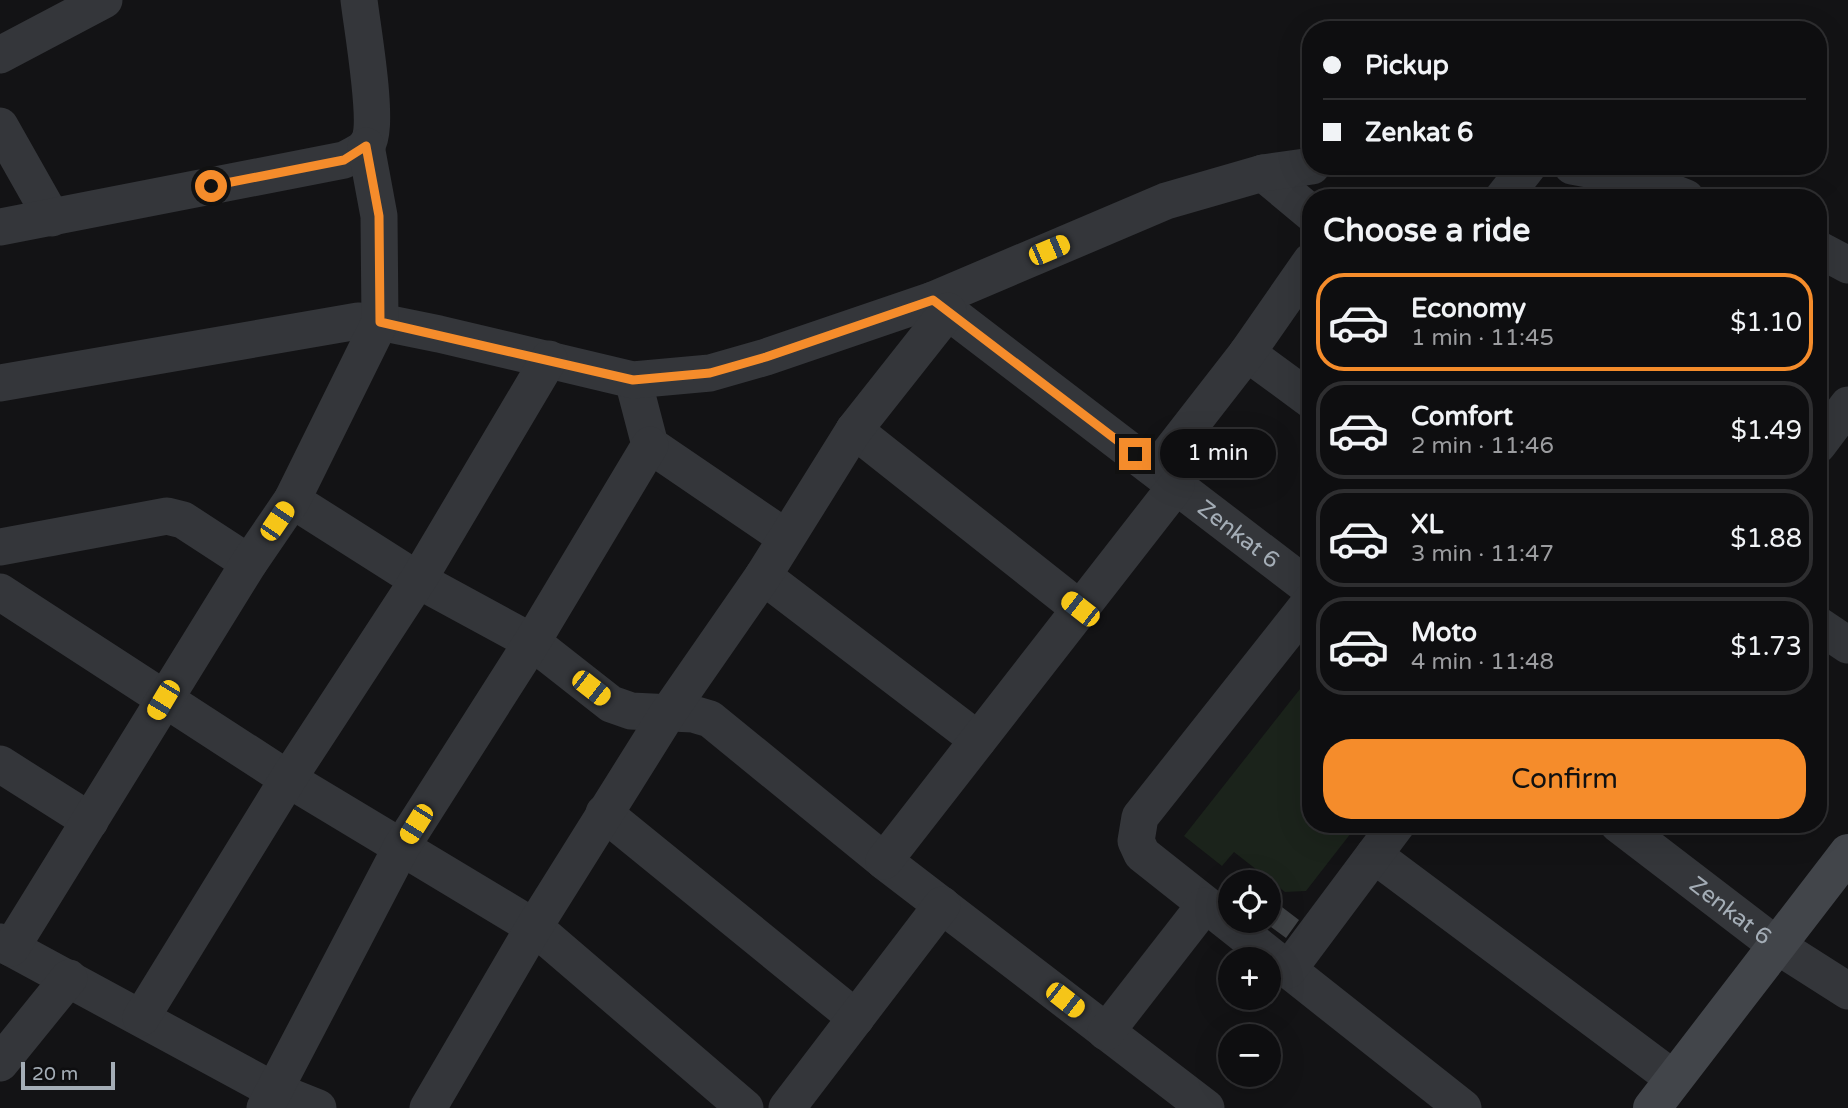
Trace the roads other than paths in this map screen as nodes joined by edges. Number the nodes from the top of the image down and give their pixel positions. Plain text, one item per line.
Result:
1 (104, 0) edge
2 (359, 0) edge
3 (0, 55) edge
4 (0, 126) edge
5 (366, 146) junction
6 (1302, 167) edge
7 (1264, 173) junction
8 (1521, 175) edge
9 (1620, 175) edge
10 (1510, 189) edge
11 (1664, 189) edge
12 (1302, 205) edge
13 (52, 218) junction
14 (0, 227) edge
15 (1827, 254) edge
16 (1848, 265) edge
17 (1302, 274) edge
18 (941, 305) junction
19 (380, 322) junction
20 (1247, 353) junction
21 (549, 359) junction
22 (633, 380) junction
23 (0, 383) edge
24 (1302, 393) edge
25 (1848, 405) edge
26 (855, 430) junction
27 (650, 445) junction
28 (1830, 446) edge
29 (1166, 478) junction
30 (292, 500) junction
31 (785, 537) junction
32 (0, 547) edge
33 (248, 563) junction
34 (763, 576) junction
35 (418, 580) junction
36 (1302, 582) edge
37 (0, 592) edge
38 (1080, 609) junction
39 (1302, 612) edge
40 (1827, 631) edge
41 (532, 642) junction
42 (1848, 645) edge
43 (163, 700) junction
44 (668, 713) junction
45 (978, 740) junction
46 (0, 764) edge
47 (288, 779) junction
48 (604, 813) junction
49 (90, 821) junction
50 (1391, 833) edge
51 (1642, 833) edge
52 (402, 846) junction
53 (1848, 853) edge
54 (1374, 855) junction
55 (884, 861) junction
56 (942, 905) junction
57 (1204, 905) junction
58 (534, 927) junction
59 (5, 945) edge
60 (1776, 945) junction
61 (1288, 970) junction
62 (69, 978) junction
63 (1848, 991) edge
64 (141, 1018) junction
65 (856, 1018) junction
66 (1107, 1032) junction
67 (0, 1063) edge
68 (1663, 1093) edge
69 (269, 1099) edge
70 (1447, 1103) edge
71 (318, 1108) edge
72 (428, 1108) edge
73 (745, 1108) edge
74 (787, 1108) edge
75 (1206, 1108) edge

1 - 3 street
2 - 5 street
4 - 13 street
5 - 13 street
5 - 19 street
6 - 7 street
7 - 12 street
7 - 18 street
8 - 10 street
9 - 11 street
13 - 14 street
15 - 16 street
17 - 20 street
18 - 22 street
18 - 26 street
18 - 29 street, Zenkat 6
19 - 21 street
19 - 23 street
19 - 30 street
20 - 24 street
20 - 29 street
21 - 22 street
21 - 35 street
22 - 27 street
25 - 28 street
26 - 31 street
26 - 38 street
27 - 31 street
27 - 41 street
29 - 36 street, Zenkat 6
29 - 38 street
30 - 33 street
30 - 35 street
31 - 34 street
32 - 33 street
33 - 43 street
34 - 44 street
34 - 45 street
35 - 41 street
35 - 47 street
37 - 43 street
38 - 45 street
39 - 57 street
40 - 42 street
41 - 44 street
41 - 52 street
43 - 47 street
43 - 49 street
44 - 48 street
44 - 55 street
45 - 55 street
46 - 49 street
47 - 52 street
47 - 64 street
48 - 58 street
48 - 65 street
49 - 59 street
50 - 54 street
51 - 60 street, Zenkat 6
52 - 58 street
52 - 69 street
53 - 60 street
54 - 61 street
54 - 68 street
55 - 56 street
56 - 65 street
56 - 66 street
57 - 61 street
57 - 66 street
58 - 72 street
58 - 73 street
59 - 62 street
60 - 63 street, Zenkat 6
60 - 68 street
61 - 70 street
62 - 64 street
62 - 67 street
64 - 69 street
65 - 74 street
66 - 75 street
69 - 71 street

